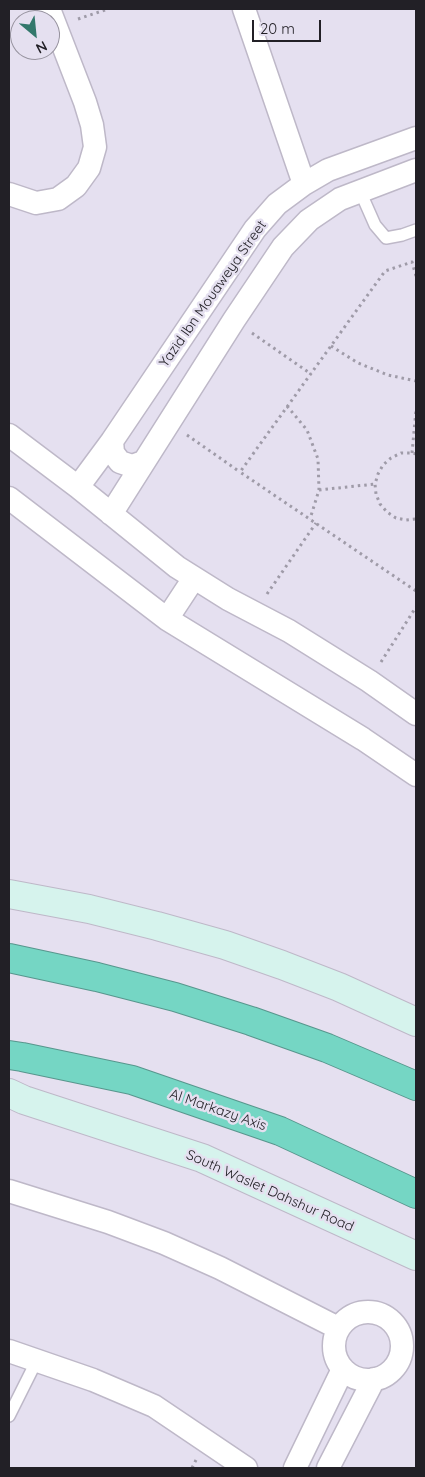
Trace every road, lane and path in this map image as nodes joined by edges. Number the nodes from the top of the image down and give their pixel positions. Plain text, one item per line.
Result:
1 (108, 9) edge
2 (245, 9) edge
3 (60, 16) edge
4 (60, 38) edge
5 (412, 140) edge
6 (416, 164) edge
7 (416, 170) edge
8 (304, 184) junction
9 (360, 191) junction
10 (9, 194) edge
11 (416, 230) edge
12 (416, 276) edge
13 (234, 320) junction
14 (331, 346) junction
15 (311, 374) junction
16 (416, 381) edge
17 (287, 406) junction
18 (416, 410) edge
19 (168, 422) junction
20 (9, 435) edge
21 (112, 441) junction
22 (412, 453) junction
23 (416, 454) edge
24 (143, 462) junction
25 (240, 472) junction
26 (375, 484) junction
27 (78, 487) junction
28 (319, 490) junction
29 (9, 498) edge
30 (111, 514) junction
31 (310, 519) junction
32 (416, 519) edge
33 (316, 523) junction
34 (194, 578) junction
35 (416, 591) edge
36 (416, 607) edge
37 (254, 613) junction
38 (167, 618) junction
39 (369, 681) junction
40 (416, 714) edge
41 (416, 775) edge
42 (9, 894) edge
43 (9, 958) edge
44 (416, 1022) edge
45 (9, 1055) edge
46 (416, 1086) edge
47 (9, 1093) edge
48 (9, 1191) edge
49 (416, 1194) edge
50 (416, 1256) edge
51 (338, 1328) junction
52 (9, 1351) edge
53 (37, 1360) junction
54 (408, 1363) edge
55 (343, 1369) junction
56 (374, 1379) junction
57 (9, 1416) edge
58 (246, 1468) edge
59 (295, 1468) edge
60 (328, 1468) edge

1 - 3 path
2 - 8 street
4 - 10 street
5 - 6 street
5 - 8 street, Yazid Ibn Mouaweya Street
7 - 9 street
8 - 21 street, Yazid Ibn Mouaweya Street
9 - 11 lane
9 - 13 street
12 - 14 path
13 - 15 path
13 - 19 street
14 - 15 path
14 - 16 path
15 - 17 path
17 - 25 path
17 - 28 path
18 - 22 path
19 - 24 street
19 - 25 path
20 - 27 street
21 - 24 street
21 - 27 street, Yazid Ibn Mouaweya Street
22 - 23 path
22 - 26 path
24 - 30 street
25 - 31 path
26 - 28 path
26 - 32 path
27 - 30 street
28 - 31 path
29 - 38 street
30 - 34 street
31 - 33 path
33 - 35 path
33 - 37 path
34 - 37 street
34 - 38 street
36 - 39 path
37 - 39 street
38 - 41 street
39 - 40 street
42 - 44 main road
43 - 46 highway
45 - 49 highway, Al Markazy Axis
47 - 50 main road, South Waslet Dahshur Road
48 - 51 street
51 - 54 street
51 - 55 street
52 - 53 street
53 - 57 lane
53 - 58 street
54 - 56 street
55 - 56 street
55 - 59 street
56 - 60 street

